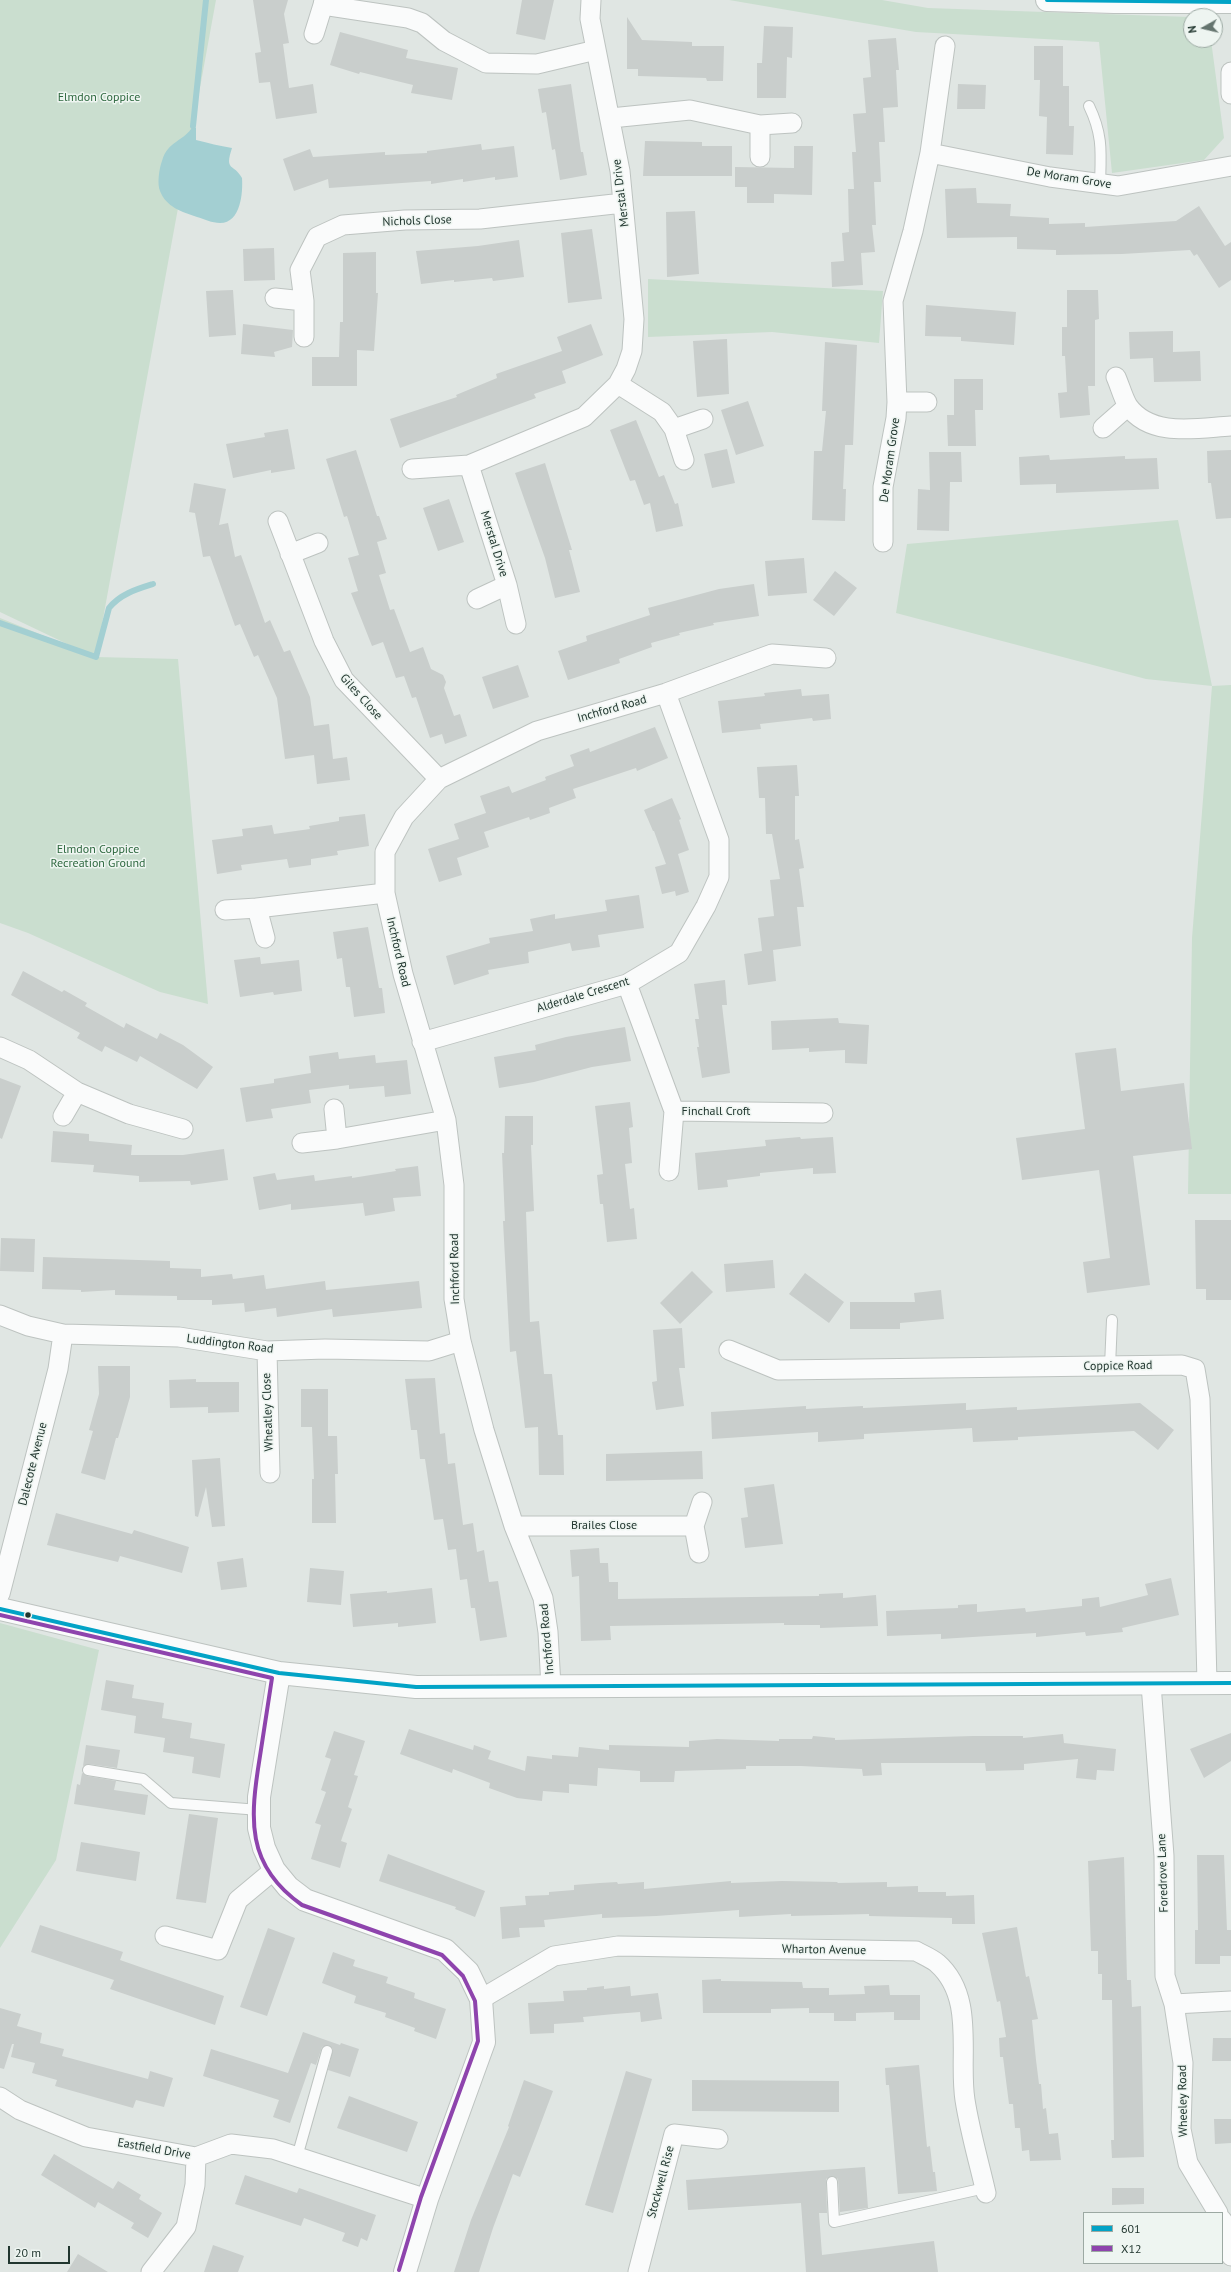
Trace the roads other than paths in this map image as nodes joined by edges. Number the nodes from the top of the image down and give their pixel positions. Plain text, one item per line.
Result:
1 (591, 0) edge
2 (1047, 0) edge
3 (323, 2) edge
4 (1231, 2) edge
5 (314, 34) dead end
6 (946, 46) dead end
7 (596, 50) junction
8 (1231, 72) edge
9 (1231, 94) edge
10 (1090, 106) dead end
11 (611, 118) junction
12 (792, 123) dead end
13 (760, 125) junction
14 (930, 153) junction
15 (760, 157) dead end
16 (1231, 166) edge
17 (1100, 184) junction
18 (623, 203) junction
19 (275, 298) dead end
20 (304, 301) junction
21 (304, 337) dead end
22 (1116, 377) dead end
23 (618, 384) junction
24 (897, 402) junction
25 (927, 402) dead end
26 (1128, 406) junction
27 (703, 419) dead end
28 (1231, 426) edge
29 (1103, 428) dead end
30 (674, 429) junction
31 (684, 460) dead end
32 (469, 465) junction
33 (412, 469) dead end
34 (278, 521) dead end
35 (883, 542) dead end
36 (318, 543) dead end
37 (290, 554) junction
38 (507, 585) junction
39 (477, 599) dead end
40 (516, 624) dead end
41 (826, 658) dead end
42 (666, 693) junction
43 (439, 779) junction
44 (385, 893) junction
45 (257, 908) junction
46 (226, 910) dead end
47 (265, 938) dead end
48 (627, 984) junction
49 (422, 1042) junction
50 (0, 1047) edge
51 (77, 1092) junction
52 (334, 1109) dead end
53 (674, 1111) junction
54 (823, 1112) dead end
55 (63, 1116) dead end
56 (446, 1120) junction
57 (183, 1129) dead end
58 (338, 1139) junction
59 (302, 1143) dead end
60 (669, 1171) dead end
61 (0, 1315) edge
62 (1112, 1320) dead end
63 (62, 1334) junction
64 (461, 1341) junction
65 (729, 1350) dead end
66 (267, 1351) junction
67 (1110, 1366) junction
68 (270, 1473) dead end
69 (702, 1502) dead end
70 (514, 1526) junction
71 (694, 1526) junction
72 (699, 1553) dead end
73 (0, 1594) edge
74 (0, 1609) edge
75 (279, 1673) junction
76 (1207, 1683) junction
77 (1151, 1684) junction
78 (1231, 1684) edge
79 (551, 1687) junction
80 (88, 1770) dead end
81 (259, 1810) junction
82 (274, 1870) junction
83 (165, 1936) dead end
84 (481, 1999) junction
85 (1231, 2001) edge
86 (1174, 2004) junction
87 (327, 2050) dead end
88 (0, 2097) edge
89 (718, 2139) dead end
90 (196, 2156) junction
91 (297, 2157) junction
92 (832, 2182) dead end
93 (986, 2190) joint
94 (427, 2199) junction
95 (1217, 2212) edge
96 (1223, 2222) edge
97 (1231, 2256) edge
98 (151, 2272) edge
99 (405, 2272) edge
100 (638, 2272) edge

1 - 7 street, Merstal Drive
2 - 4 street
3 - 5 street
3 - 7 street
6 - 14 street, De Moram Grove
7 - 11 street, Merstal Drive
8 - 9 street
10 - 17 lane
11 - 13 street
11 - 18 street, Merstal Drive
12 - 13 street
13 - 15 street
14 - 17 street, De Moram Grove
14 - 24 street, De Moram Grove
16 - 17 street, De Moram Grove
18 - 20 street, Nichols Close
18 - 23 street, Merstal Drive
19 - 20 street
20 - 21 street, Nichols Close
22 - 26 street
23 - 30 street
23 - 32 street, Merstal Drive
24 - 25 street, De Moram Grove
24 - 35 street, De Moram Grove
26 - 28 street
26 - 29 street
27 - 30 street
30 - 31 street
32 - 33 street, Merstal Drive
32 - 38 street, Merstal Drive
34 - 37 street, Giles Close
36 - 37 street
37 - 43 street, Giles Close
38 - 39 street
38 - 40 street, Merstal Drive
41 - 42 street, Inchford Road
42 - 43 street, Inchford Road
42 - 48 street, Alderdale Crescent
43 - 44 street, Inchford Road
44 - 45 street
44 - 49 street, Inchford Road
45 - 46 street
45 - 47 street
48 - 49 street, Alderdale Crescent
48 - 53 street, Finchall Croft
49 - 56 street, Inchford Road
50 - 51 street
51 - 55 street
51 - 57 street
52 - 58 street
53 - 54 street, Finchall Croft
53 - 60 street
56 - 58 street
56 - 64 street, Inchford Road
58 - 59 street
61 - 63 street, Luddington Road
62 - 67 lane
63 - 66 street, Luddington Road
63 - 73 street, Dalecote Avenue
64 - 66 street, Luddington Road
64 - 70 street, Inchford Road
65 - 67 street, Coppice Road
66 - 68 street, Wheatley Close
67 - 76 street, Coppice Road
69 - 71 street
70 - 71 street, Brailes Close
70 - 79 street, Inchford Road
71 - 72 street
74 - 75 street
75 - 79 street
75 - 81 street
76 - 77 street
76 - 78 street
77 - 79 street
77 - 86 street, Foredrove Lane
80 - 81 lane
81 - 82 street
82 - 83 street
82 - 84 street
84 - 93 street, Wharton Avenue
84 - 94 street
85 - 86 street
86 - 95 street, Wheeley Road
87 - 91 lane
88 - 90 street, Eastfield Drive
89 - 100 street, Stockwell Rise
90 - 91 street, Eastfield Drive
90 - 98 street
91 - 94 street, Eastfield Drive
92 - 93 lane
94 - 99 street
96 - 97 street

